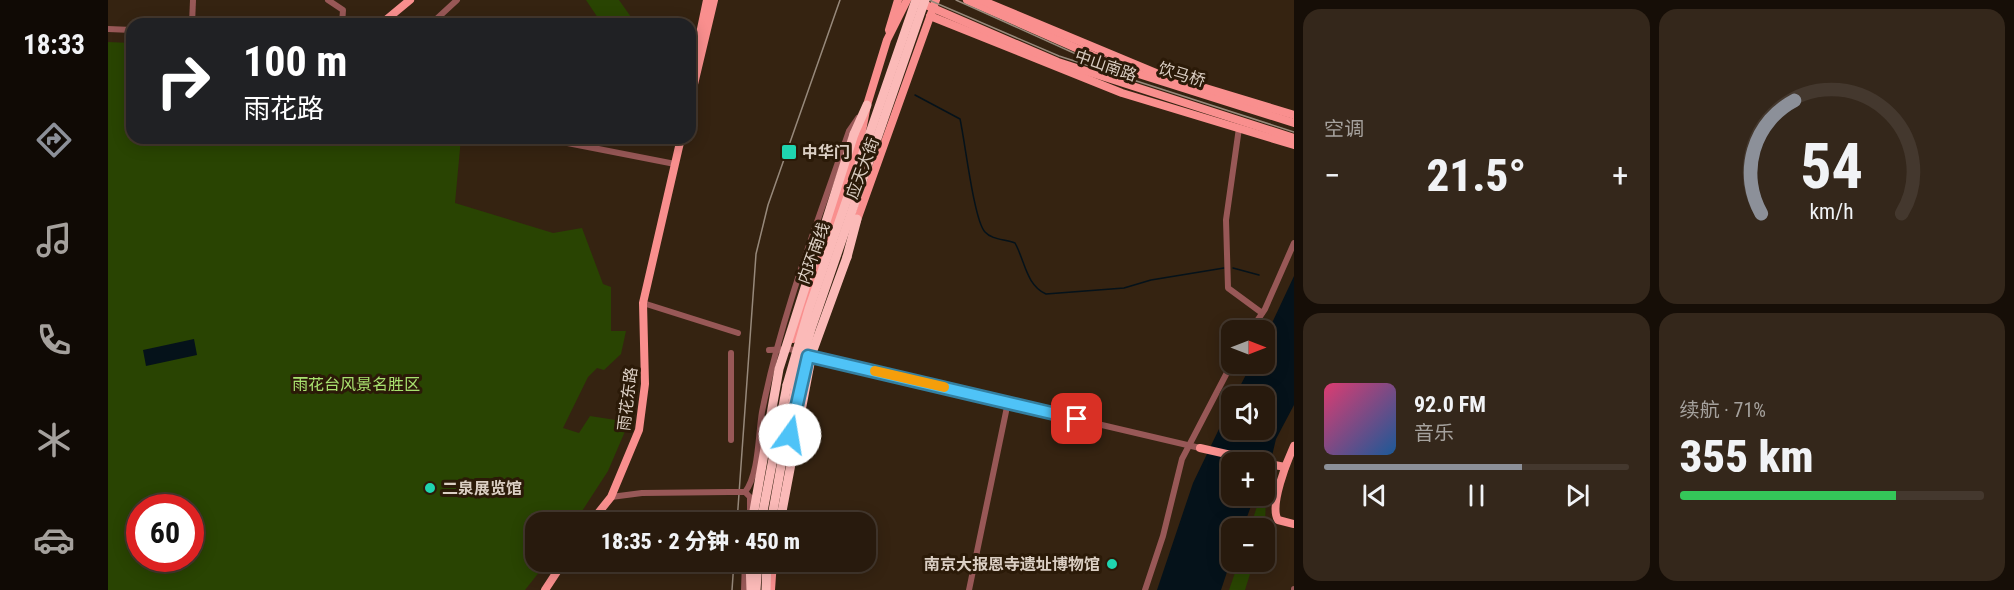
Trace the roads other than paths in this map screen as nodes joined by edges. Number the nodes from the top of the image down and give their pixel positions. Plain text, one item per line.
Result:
1 (193, 0) edge
2 (328, 0) edge
3 (410, 0) edge
4 (457, 0) edge
5 (708, 0) edge
6 (714, 0) edge
7 (898, 0) edge
8 (907, 0) edge
9 (916, 0) edge
10 (925, 0) edge
11 (936, 0) edge
12 (967, 0) edge
13 (981, 0) edge
14 (930, 16) junction
15 (192, 18) edge
16 (342, 18) edge
17 (388, 18) edge
18 (437, 18) edge
19 (108, 29) edge
20 (126, 30) edge
21 (887, 40) junction
22 (696, 55) edge
23 (696, 75) edge
24 (867, 105) junction
25 (1294, 115) edge
26 (1294, 123) edge
27 (1239, 128) junction
28 (1292, 142) edge
29 (573, 144) edge
30 (679, 144) edge
31 (675, 164) junction
32 (857, 219) junction
33 (1294, 243) edge
34 (643, 303) junction
35 (1262, 313) junction
36 (1257, 320) edge
37 (738, 333) dead end
38 (790, 349) junction
39 (769, 350) dead end
40 (777, 350) junction
41 (731, 353) dead end
42 (808, 356) junction
43 (1226, 374) edge
44 (1008, 402) junction
45 (731, 440) dead end
46 (1189, 444) junction
47 (1294, 447) edge
48 (1200, 448) joint
49 (1221, 453) edge
50 (1275, 465) edge
51 (1285, 467) junction
52 (745, 492) junction
53 (611, 497) junction
54 (599, 512) edge
55 (750, 512) edge
56 (752, 512) edge
57 (761, 512) edge
58 (761, 512) edge
59 (773, 512) edge
60 (779, 512) edge
61 (780, 512) edge
62 (1294, 524) edge
63 (557, 572) edge
64 (745, 572) edge
65 (751, 572) edge
66 (757, 572) edge
67 (766, 572) edge
68 (769, 572) edge
69 (772, 572) edge
70 (766, 580) junction
71 (545, 590) edge
72 (744, 590) edge
73 (751, 590) edge
74 (756, 590) edge
75 (766, 590) edge
76 (771, 590) edge
77 (969, 590) edge
78 (1145, 590) edge

1 - 15 street
2 - 16 street
3 - 17 main road
4 - 18 street
5 - 22 main road
6 - 23 main road
7 - 21 main road, 应天大街
8 - 21 main road, 应天大街
9 - 28 main road, 中山南路, bridge
9 - 57 highway, 内环南线, bridge
10 - 59 highway, 内环南线, bridge
11 - 14 main road, 应天大街
12 - 26 main road, 饮马桥
13 - 25 main road
14 - 27 main road
14 - 32 main road, 应天大街
19 - 20 street
21 - 24 main road, 应天大街
24 - 38 main road, 应天大街
24 - 40 street, 应天大街
24 - 56 highway, bridge
27 - 28 main road
27 - 35 street
29 - 31 street
30 - 31 main road, 雨花东路
31 - 34 main road, 雨花东路
32 - 42 main road, 应天大街
32 - 61 highway, bridge
33 - 35 street
34 - 37 street
34 - 53 main road, 雨花东路
35 - 36 street
38 - 40 street
38 - 42 street
38 - 58 main road, 应天大街
39 - 40 street
40 - 52 street, 应天大街
41 - 45 street
42 - 44 street
42 - 60 main road, 应天大街
43 - 46 street
44 - 46 street
44 - 77 street
46 - 48 street
46 - 78 street
47 - 51 main road
48 - 49 main road
50 - 51 main road
51 - 62 main road
52 - 53 street, bridge
52 - 55 street
53 - 54 main road, 雨花东路
63 - 71 main road
64 - 72 street
65 - 73 highway, bridge
66 - 74 highway
67 - 70 highway
68 - 70 highway
69 - 76 main road
70 - 75 highway

